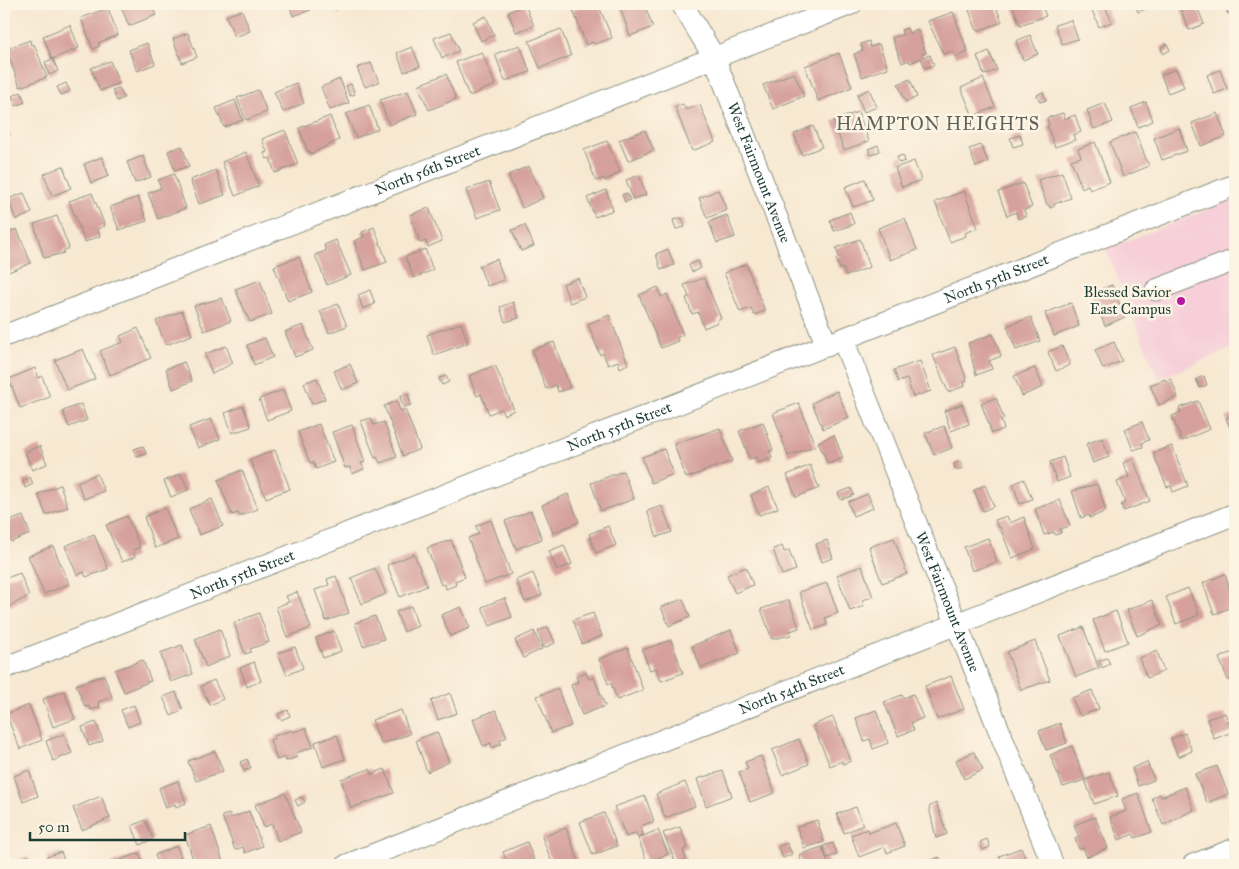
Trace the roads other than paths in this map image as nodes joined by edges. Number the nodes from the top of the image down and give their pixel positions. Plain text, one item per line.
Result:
1 (682, 4) edge
2 (851, 4) edge
3 (714, 57) junction
4 (1235, 185) edge
5 (1235, 260) edge
6 (1156, 290) dead end
7 (4, 336) edge
8 (835, 343) junction
9 (1235, 514) edge
10 (956, 623) junction
11 (4, 668) edge
12 (1235, 849) edge
13 (347, 865) edge
14 (1053, 865) edge
15 (1193, 865) edge

1 - 3 street, West Fairmount Avenue
2 - 3 street, North 56th Street
3 - 7 street, North 56th Street
3 - 8 street, West Fairmount Avenue
4 - 8 street, North 55th Street
5 - 6 street
8 - 10 street, West Fairmount Avenue
8 - 11 street, North 55th Street
9 - 10 street, North 54th Street
10 - 13 street, North 54th Street
10 - 14 street, West Fairmount Avenue
12 - 15 street

